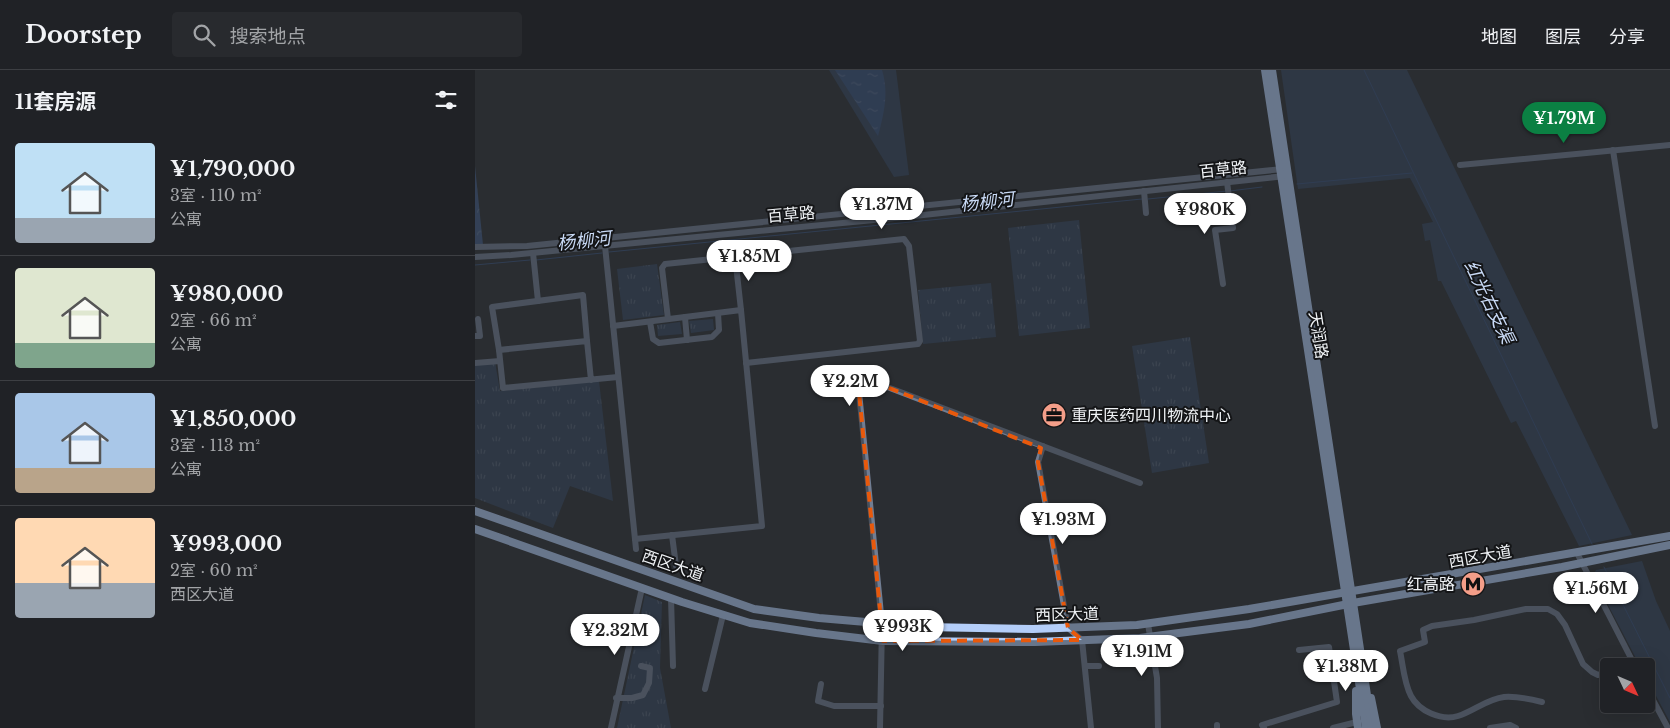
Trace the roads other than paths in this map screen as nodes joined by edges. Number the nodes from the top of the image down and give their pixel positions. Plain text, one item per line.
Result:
1 (1265, 70) edge
2 (1272, 70) edge
3 (1670, 145) edge
4 (1613, 150) junction
5 (1460, 165) dead end
6 (1284, 173) junction
7 (1227, 188) junction
8 (1145, 197) junction
9 (1146, 213) dead end
10 (475, 247) edge
11 (605, 250) junction
12 (735, 256) junction
13 (475, 257) edge
14 (534, 258) junction
15 (1223, 284) dead end
16 (538, 301) junction
17 (741, 310) junction
18 (718, 313) junction
19 (685, 317) junction
20 (478, 319) dead end
21 (668, 319) junction
22 (650, 322) junction
23 (613, 326) junction
24 (475, 336) edge
25 (687, 340) junction
26 (587, 341) junction
27 (499, 350) junction
28 (500, 361) junction
29 (475, 363) edge
30 (746, 363) junction
31 (618, 377) junction
32 (591, 380) junction
33 (1655, 426) dead end
34 (1043, 446) junction
35 (1139, 483) dead end
36 (475, 511) edge
37 (475, 529) edge
38 (671, 535) junction
39 (1670, 536) edge
40 (635, 539) junction
41 (1670, 545) edge
42 (636, 549) dead end
43 (1577, 553) junction
44 (1581, 563) junction
45 (676, 566) dead end
46 (642, 588) junction
47 (1348, 593) junction
48 (671, 598) junction
49 (1350, 603) junction
50 (723, 615) junction
51 (882, 624) junction
52 (1146, 624) junction
53 (1068, 628) junction
54 (1149, 637) junction
55 (1120, 639) junction
56 (1082, 640) junction
57 (883, 641) junction
58 (1299, 650) dead end
59 (1121, 656) dead end
60 (1631, 658) edge
61 (641, 666) dead end
62 (673, 666) dead end
63 (1085, 666) junction
64 (1099, 666) dead end
65 (1359, 667) junction
66 (1600, 673) edge
67 (821, 684) dead end
68 (705, 690) dead end
69 (616, 698) junction
70 (1542, 702) dead end
71 (1655, 705) edge
72 (881, 706) junction
73 (1358, 725) edge
74 (611, 728) edge
75 (880, 728) edge
76 (1091, 728) edge
77 (1156, 728) edge
78 (1262, 728) edge
79 (1333, 728) edge
80 (1366, 728) edge
81 (1372, 728) edge
82 (1377, 728) edge
83 (1490, 728) edge
84 (1516, 728) edge
85 (1667, 728) edge

1 - 6 main road, 天润路
2 - 6 main road, 天润路
3 - 4 street
4 - 5 street
4 - 33 street
6 - 7 street, 百草路
6 - 10 street, 百草路
6 - 47 main road, 天润路
7 - 8 street, 百草路
7 - 15 street
8 - 9 street
8 - 11 street, 百草路
11 - 14 street, 百草路
11 - 23 street
12 - 17 street
12 - 21 street
12 - 30 street
13 - 14 street, 百草路
14 - 16 street
16 - 26 street
16 - 27 street
17 - 18 street
17 - 30 street
18 - 19 street
18 - 25 street
19 - 21 street
19 - 25 street
20 - 24 street
21 - 22 street
22 - 23 street
22 - 25 street
23 - 31 street
26 - 27 street
26 - 32 street
27 - 28 street
28 - 29 street
28 - 32 street
30 - 38 street
31 - 32 street
31 - 40 street
34 - 35 street
34 - 51 street
34 - 53 street
36 - 51 main road, 西区大道
37 - 46 main road, 西区大道
38 - 40 street
38 - 45 street
39 - 43 main road, 西区大道
40 - 42 street
41 - 44 main road, 西区大道
43 - 44 street
43 - 47 main road, 西区大道
44 - 49 main road, 西区大道
44 - 60 street
46 - 48 main road, 西区大道
46 - 69 street
47 - 49 main road
47 - 52 main road, 西区大道
48 - 50 main road, 西区大道
48 - 62 street
49 - 54 main road, 西区大道
49 - 65 main road
50 - 57 main road, 西区大道
50 - 68 street
51 - 53 main road, 西区大道
51 - 57 street
52 - 53 main road, 西区大道
52 - 54 street
53 - 56 street
54 - 55 main road, 西区大道
54 - 77 street
55 - 56 main road, 西区大道
55 - 59 street
56 - 57 main road, 西区大道
56 - 63 street
57 - 72 street
58 - 78 street
61 - 69 street
63 - 64 street
63 - 76 street
65 - 73 main road
65 - 80 main road
65 - 81 main road
65 - 82 main road
66 - 70 street
67 - 72 street
69 - 74 street
71 - 85 street
72 - 75 street
73 - 79 street
83 - 84 street

